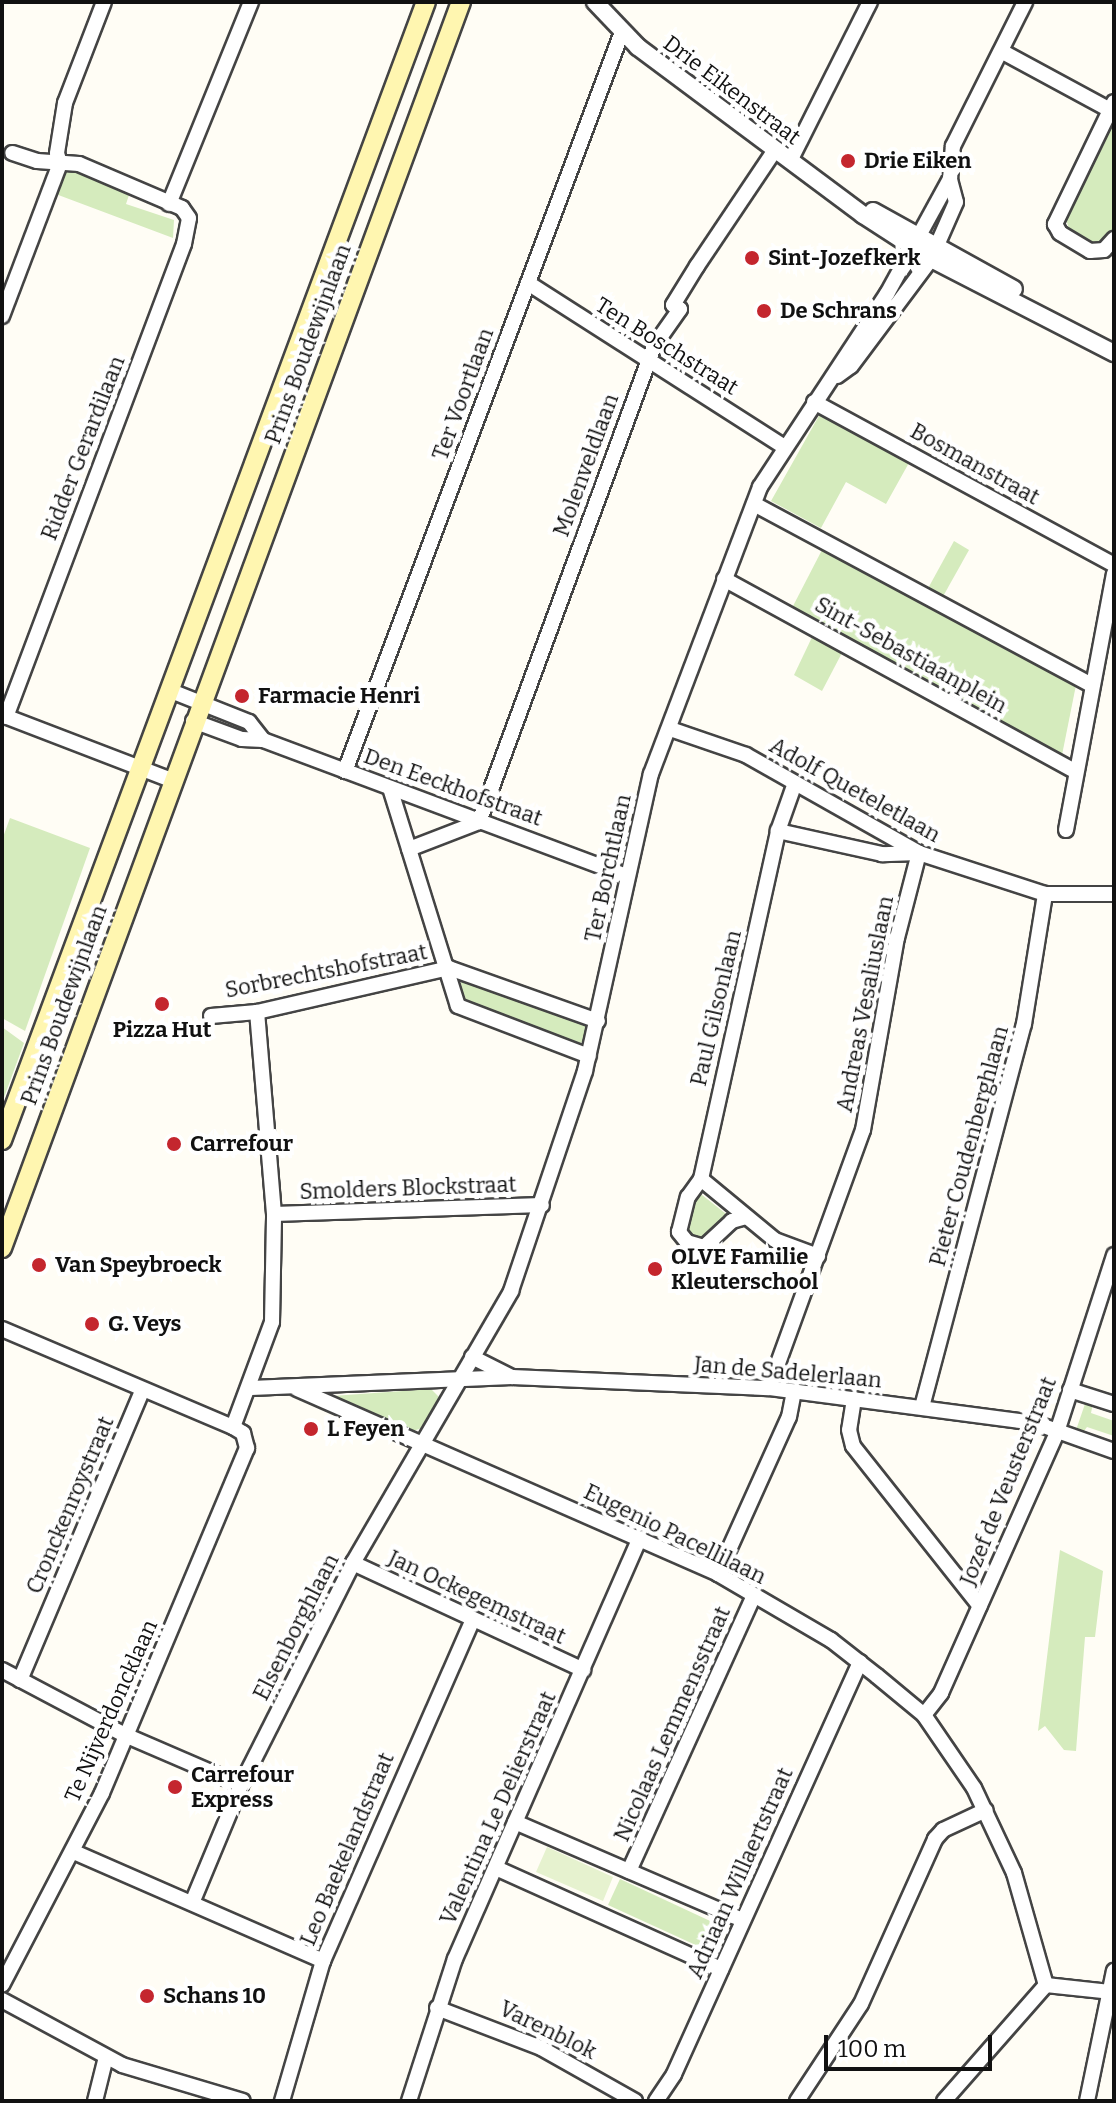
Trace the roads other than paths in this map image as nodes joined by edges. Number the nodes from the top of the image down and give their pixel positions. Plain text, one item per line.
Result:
1 (104, 2) edge
2 (251, 2) edge
3 (426, 2) edge
4 (461, 2) edge
5 (595, 2) edge
6 (870, 2) edge
7 (1025, 2) edge
8 (622, 32) junction
9 (1001, 51) junction
10 (1112, 106) edge
11 (775, 150) junction
12 (12, 153) dead end
13 (790, 161) junction
14 (60, 163) junction
15 (950, 179) junction
16 (169, 204) junction
17 (1114, 239) edge
18 (918, 241) junction
19 (935, 251) junction
20 (528, 283) junction
21 (2, 316) edge
22 (1114, 352) edge
23 (648, 359) junction
24 (833, 378) junction
25 (814, 402) junction
26 (783, 446) junction
27 (754, 504) junction
28 (1114, 565) edge
29 (1114, 573) edge
30 (724, 579) junction
31 (1091, 685) junction
32 (171, 691) junction
33 (204, 704) junction
34 (4, 716) edge
35 (193, 721) junction
36 (670, 729) junction
37 (263, 740) junction
38 (140, 769) junction
39 (345, 771) junction
40 (1075, 771) junction
41 (171, 780) junction
42 (795, 783) junction
43 (390, 788) junction
44 (479, 822) junction
45 (1066, 830) dead end
46 (778, 831) junction
47 (409, 849) junction
48 (919, 853) junction
49 (627, 876) junction
50 (1045, 894) junction
51 (1114, 894) edge
52 (449, 968) junction
53 (257, 1012) junction
54 (211, 1016) dead end
55 (598, 1021) junction
56 (589, 1056) junction
57 (2, 1140) edge
58 (701, 1179) junction
59 (542, 1205) junction
60 (274, 1214) junction
61 (746, 1217) junction
62 (2, 1248) edge
63 (1114, 1255) edge
64 (818, 1256) junction
65 (2, 1329) edge
66 (472, 1357) junction
67 (512, 1377) junction
68 (458, 1381) junction
69 (251, 1388) junction
70 (769, 1388) junction
71 (297, 1389) junction
72 (1070, 1390) junction
73 (142, 1391) junction
74 (794, 1391) junction
75 (854, 1399) junction
76 (1114, 1404) edge
77 (922, 1407) junction
78 (233, 1427) junction
79 (1057, 1432) junction
80 (420, 1442) junction
81 (1114, 1451) edge
82 (640, 1538) junction
83 (353, 1563) junction
84 (718, 1574) junction
85 (754, 1595) junction
86 (980, 1606) junction
87 (472, 1622) junction
88 (860, 1662) junction
89 (2, 1670) edge
90 (583, 1670) junction
91 (20, 1680) junction
92 (924, 1715) junction
93 (125, 1735) junction
94 (241, 1785) junction
95 (986, 1810) junction
96 (515, 1822) junction
97 (74, 1852) junction
98 (496, 1868) junction
99 (629, 1871) junction
100 (192, 1903) junction
101 (743, 1920) junction
102 (323, 1961) junction
103 (721, 1969) junction
104 (1114, 1971) edge
105 (2, 1985) edge
106 (1046, 1985) junction
107 (1110, 1992) junction
108 (2, 2000) edge
109 (437, 2008) junction
110 (106, 2057) junction
111 (95, 2101) edge
112 (243, 2101) edge
113 (282, 2101) edge
114 (409, 2101) edge
115 (635, 2101) edge
116 (656, 2101) edge
117 (797, 2101) edge
118 (944, 2101) edge
119 (1087, 2101) edge

1 - 14 street
2 - 16 street
3 - 32 main road, Prins Boudewijnlaan
4 - 33 main road, Prins Boudewijnlaan
5 - 8 street, Drie Eikenstraat
6 - 13 street
7 - 9 street
8 - 11 street, Drie Eikenstraat
8 - 20 street, Ter Voortlaan
9 - 10 street
9 - 15 street
10 - 17 street
11 - 13 street, Drie Eikenstraat
11 - 23 street, Molenveldlaan
12 - 14 street
13 - 18 street, Drie Eikenstraat
14 - 16 street
14 - 21 street
15 - 18 street, Ter Borchtlaan
15 - 19 street, Ter Borchtlaan
16 - 34 street, Ridder Gerardilaan
18 - 19 street, Drie Eikenstraat
18 - 24 street, Ter Borchtlaan
19 - 22 street, Drie Eikenstraat
19 - 24 street, Ter Borchtlaan
20 - 23 street, Ten Boschstraat
20 - 39 street, Ter Voortlaan
23 - 26 street, Ten Boschstraat
23 - 44 street, Molenveldlaan
24 - 25 street, Ter Borchtlaan
25 - 26 street, Ter Borchtlaan
25 - 28 street, Bosmanstraat
26 - 27 street, Ter Borchtlaan
27 - 30 street, Ter Borchtlaan
27 - 31 street
29 - 31 street
30 - 36 street, Ter Borchtlaan
30 - 40 street, Sint-Sebastiaanplein
31 - 40 street
32 - 33 street
32 - 38 main road, Prins Boudewijnlaan
33 - 35 main road, Prins Boudewijnlaan
33 - 37 street, Den Eeckhofstraat
34 - 38 street
35 - 37 street, Den Eeckhofstraat
35 - 41 main road, Prins Boudewijnlaan
36 - 42 street, Adolf Queteletlaan
36 - 49 street, Ter Borchtlaan
37 - 39 street, Den Eeckhofstraat
38 - 41 street
38 - 57 main road, Prins Boudewijnlaan
39 - 43 street, Den Eeckhofstraat
40 - 45 street
41 - 62 main road, Prins Boudewijnlaan
42 - 46 street, Paul Gilsonlaan
42 - 48 street, Adolf Queteletlaan
43 - 44 street, Den Eeckhofstraat
43 - 47 street
44 - 47 street
44 - 49 street, Den Eeckhofstraat
46 - 48 street
46 - 58 street, Paul Gilsonlaan
47 - 52 street
48 - 50 street, Adolf Queteletlaan
48 - 64 street, Andreas Vesaliuslaan
49 - 55 street, Ter Borchtlaan
50 - 51 street, Adolf Queteletlaan
50 - 77 street, Pieter Coudenberghlaan
52 - 53 street, Sorbrechtshofstraat
52 - 55 street
52 - 56 street
53 - 54 street, Sorbrechtshofstraat
53 - 60 street
55 - 56 street, Ter Borchtlaan
56 - 59 street, Ter Borchtlaan
58 - 61 street
58 - 61 street, Paul Gilsonlaan
59 - 60 street, Smolders Blockstraat
59 - 66 street, Ter Borchtlaan
60 - 69 street
61 - 64 street
63 - 72 street, Jozef de Veusterstraat
64 - 70 street, Andreas Vesaliuslaan
65 - 73 street
66 - 67 street, Jan de Sadelerlaan
66 - 68 street, Ter Borchtlaan
67 - 68 street, Jan de Sadelerlaan
67 - 70 street, Jan de Sadelerlaan
68 - 71 street, Jan de Sadelerlaan
68 - 80 street, Elsenborghlaan
69 - 71 street, Jan de Sadelerlaan
69 - 78 street
70 - 74 street, Jan de Sadelerlaan
71 - 80 street, Eugenio Pacellilaan
72 - 76 street
72 - 79 street, Jozef de Veusterstraat
73 - 78 street
73 - 91 street, Cronckenroystraat
74 - 75 street, Jan de Sadelerlaan
74 - 84 street
75 - 77 street, Jan de Sadelerlaan
75 - 86 street
77 - 79 street, Jan de Sadelerlaan
78 - 93 street, Te Nijverdoncklaan
79 - 81 street, Jan de Sadelerlaan
79 - 86 street, Jozef de Veusterstraat
80 - 82 street, Eugenio Pacellilaan
80 - 83 street, Elsenborghlaan
82 - 84 street, Eugenio Pacellilaan
82 - 90 street, Valentina Le Delierstraat
83 - 87 street, Jan Ockegemstraat
83 - 94 street, Elsenborghlaan
84 - 85 street, Eugenio Pacellilaan
85 - 88 street, Eugenio Pacellilaan
85 - 99 street, Nicolaas Lemmensstraat
86 - 92 street, Jozef de Veusterstraat
87 - 90 street, Jan Ockegemstraat
87 - 102 street, Leo Baekelandstraat
88 - 92 street, Eugenio Pacellilaan
88 - 101 street, Adriaan Willaertstraat
89 - 91 street
90 - 96 street, Valentina Le Delierstraat
91 - 93 street
92 - 95 street, Eugenio Pacellilaan
93 - 94 street
93 - 97 street, Te Nijverdoncklaan
94 - 100 street, Elsenborghlaan
95 - 106 street, Eugenio Pacellilaan
95 - 117 street
96 - 98 street, Valentina Le Delierstraat
96 - 99 street
97 - 100 street
97 - 105 street, Te Nijverdoncklaan
98 - 103 street
98 - 109 street, Valentina Le Delierstraat
99 - 101 street
100 - 102 street
101 - 103 street, Adriaan Willaertstraat
102 - 113 street, Leo Baekelandstraat
103 - 116 street, Adriaan Willaertstraat
104 - 107 street
106 - 107 street
106 - 118 street
107 - 119 street
108 - 110 street
109 - 114 street, Valentina Le Delierstraat
109 - 115 street, Varenblok
110 - 111 street
110 - 112 street

